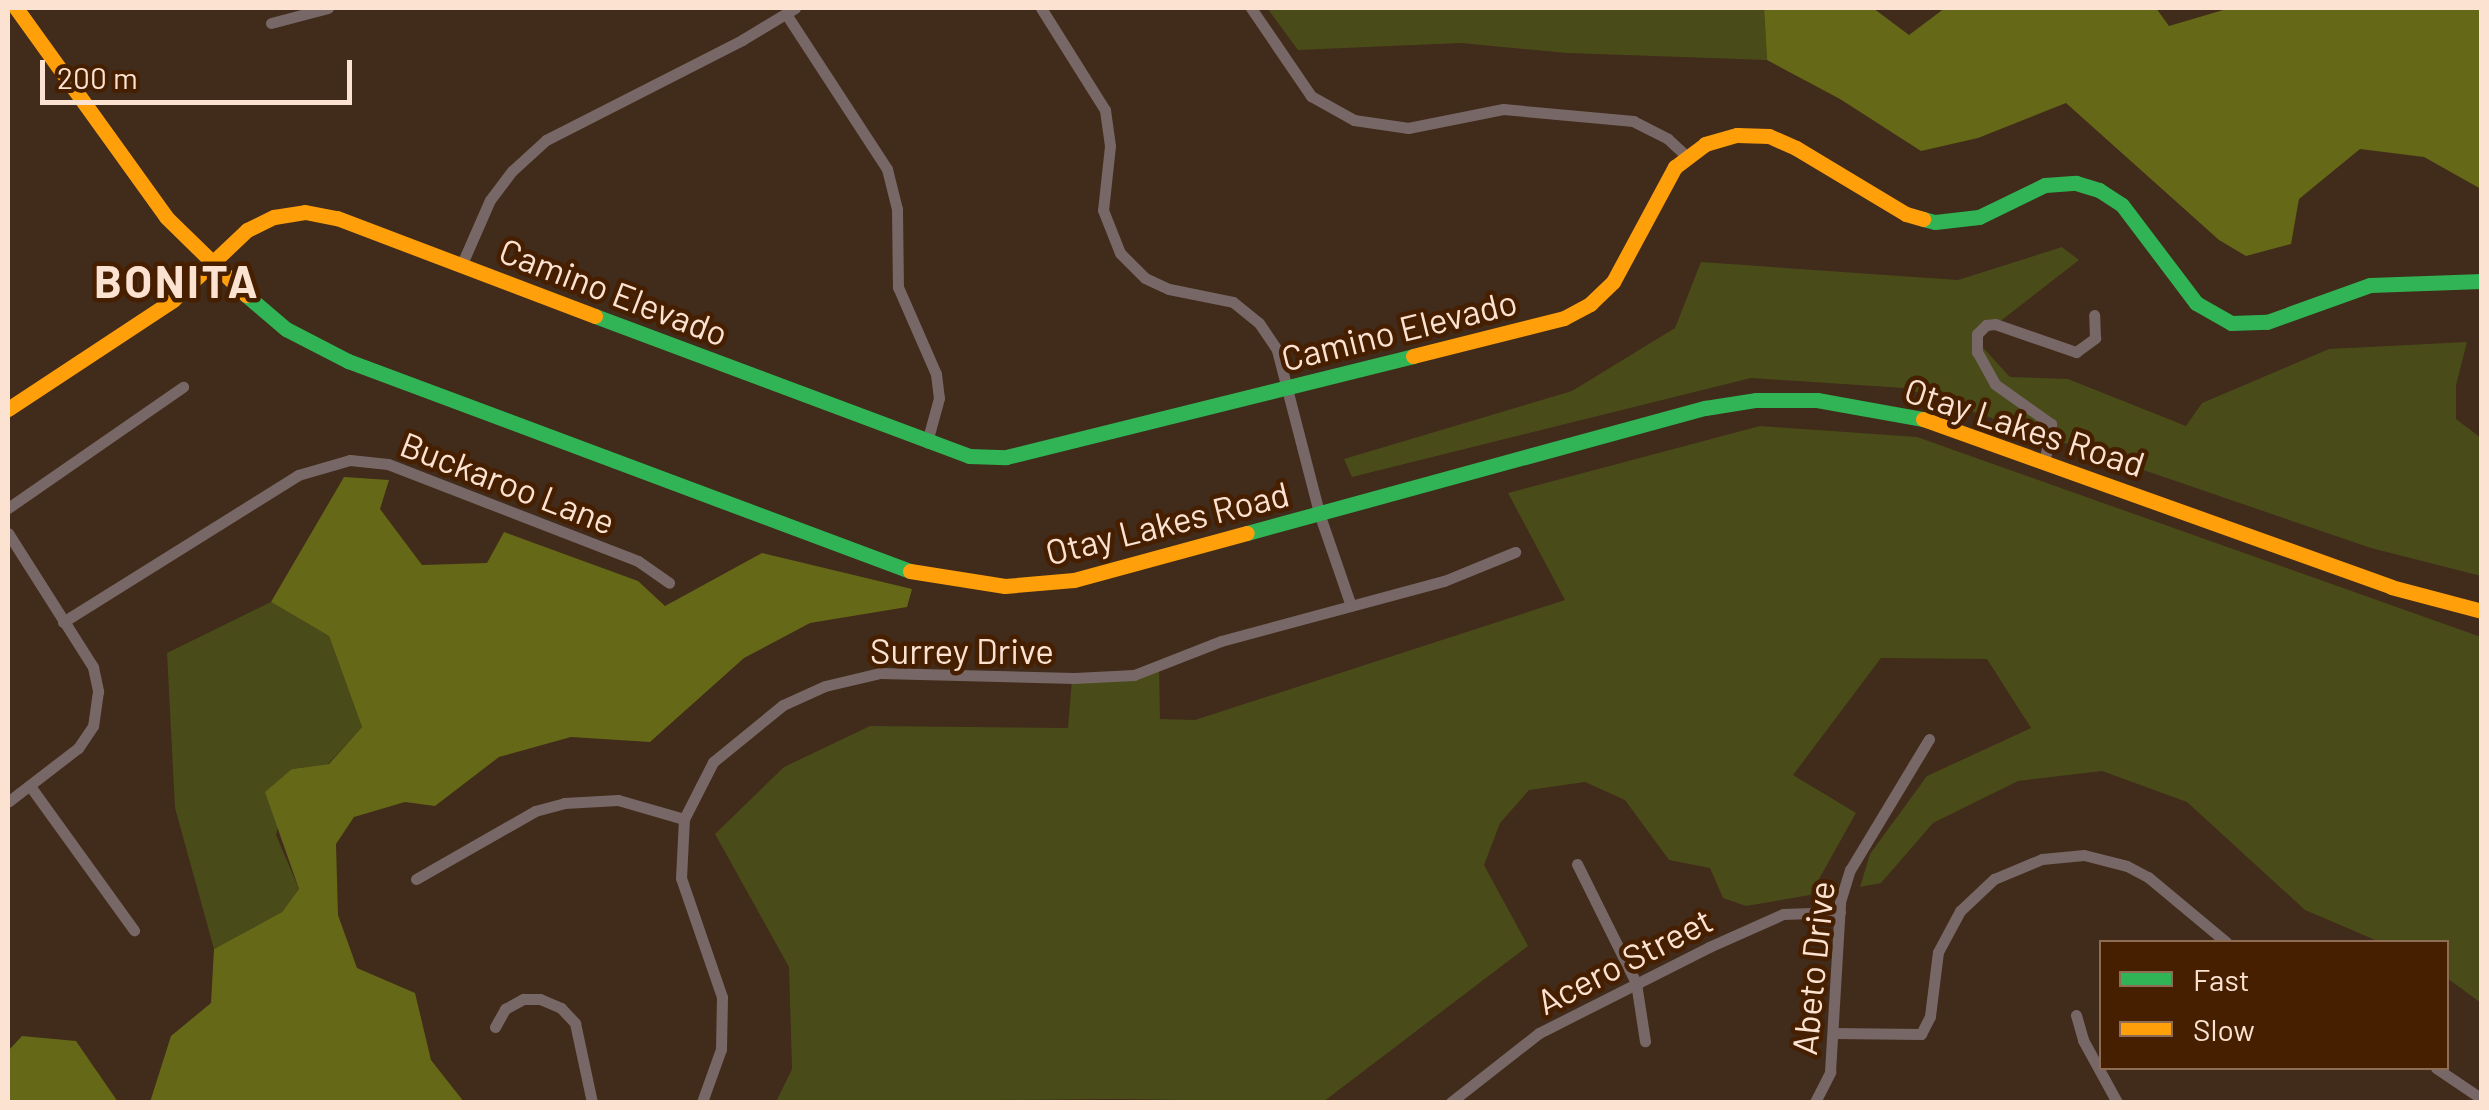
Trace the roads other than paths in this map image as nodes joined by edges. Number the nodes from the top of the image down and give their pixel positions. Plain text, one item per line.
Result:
1 (16, 8) edge
2 (328, 8) edge
3 (1041, 8) edge
4 (1251, 8) edge
5 (791, 10) edge
6 (271, 24) dead end
7 (1686, 156) junction
8 (210, 264) junction
9 (461, 266) junction
10 (2482, 281) edge
11 (2094, 314) dead end
12 (183, 387) dead end
13 (1288, 388) junction
14 (8, 409) edge
15 (927, 442) junction
16 (2045, 459) junction
17 (8, 508) edge
18 (1320, 516) junction
19 (8, 532) edge
20 (1516, 552) dead end
21 (669, 584) dead end
22 (1351, 606) junction
23 (2482, 612) edge
24 (63, 622) junction
25 (1929, 739) dead end
26 (30, 786) junction
27 (8, 802) edge
28 (684, 819) junction
29 (1577, 864) dead end
30 (416, 879) dead end
31 (1840, 912) junction
32 (134, 930) dead end
33 (2224, 940) edge
34 (1636, 983) junction
35 (2076, 1016) dead end
36 (495, 1027) dead end
37 (1833, 1033) junction
38 (1646, 1040) dead end
39 (2099, 1069) edge
40 (2099, 1070) edge
41 (2439, 1070) edge
42 (2482, 1099) edge
43 (592, 1102) edge
44 (702, 1102) edge
45 (1451, 1102) edge
46 (1816, 1102) edge
47 (2117, 1102) edge

1 - 8 street, Otay Lakes Road
2 - 6 street
3 - 13 street
4 - 7 street
5 - 9 street
5 - 15 street
7 - 10 street
7 - 13 street, Camino Elevado
8 - 9 street, Camino Elevado
8 - 14 street, Camino Elevado
8 - 18 street, Otay Lakes Road
9 - 15 street, Camino Elevado
11 - 16 street
12 - 17 street
13 - 15 street, Camino Elevado
13 - 18 street
16 - 18 street, Otay Lakes Road
16 - 23 street, Otay Lakes Road
18 - 22 street
19 - 24 street
20 - 22 street, Surrey Drive
21 - 24 street, Buckaroo Lane
22 - 28 street, Surrey Drive
24 - 26 street
25 - 31 street, Abeto Drive
26 - 27 street
26 - 32 street
28 - 30 street
28 - 44 street, Surrey Drive
29 - 34 street
31 - 34 street, Acero Street
31 - 37 street, Abeto Drive
33 - 37 street
34 - 38 street
34 - 45 street, Acero Street
35 - 39 street
36 - 43 street
37 - 46 street, Abeto Drive
40 - 47 street
41 - 42 street

